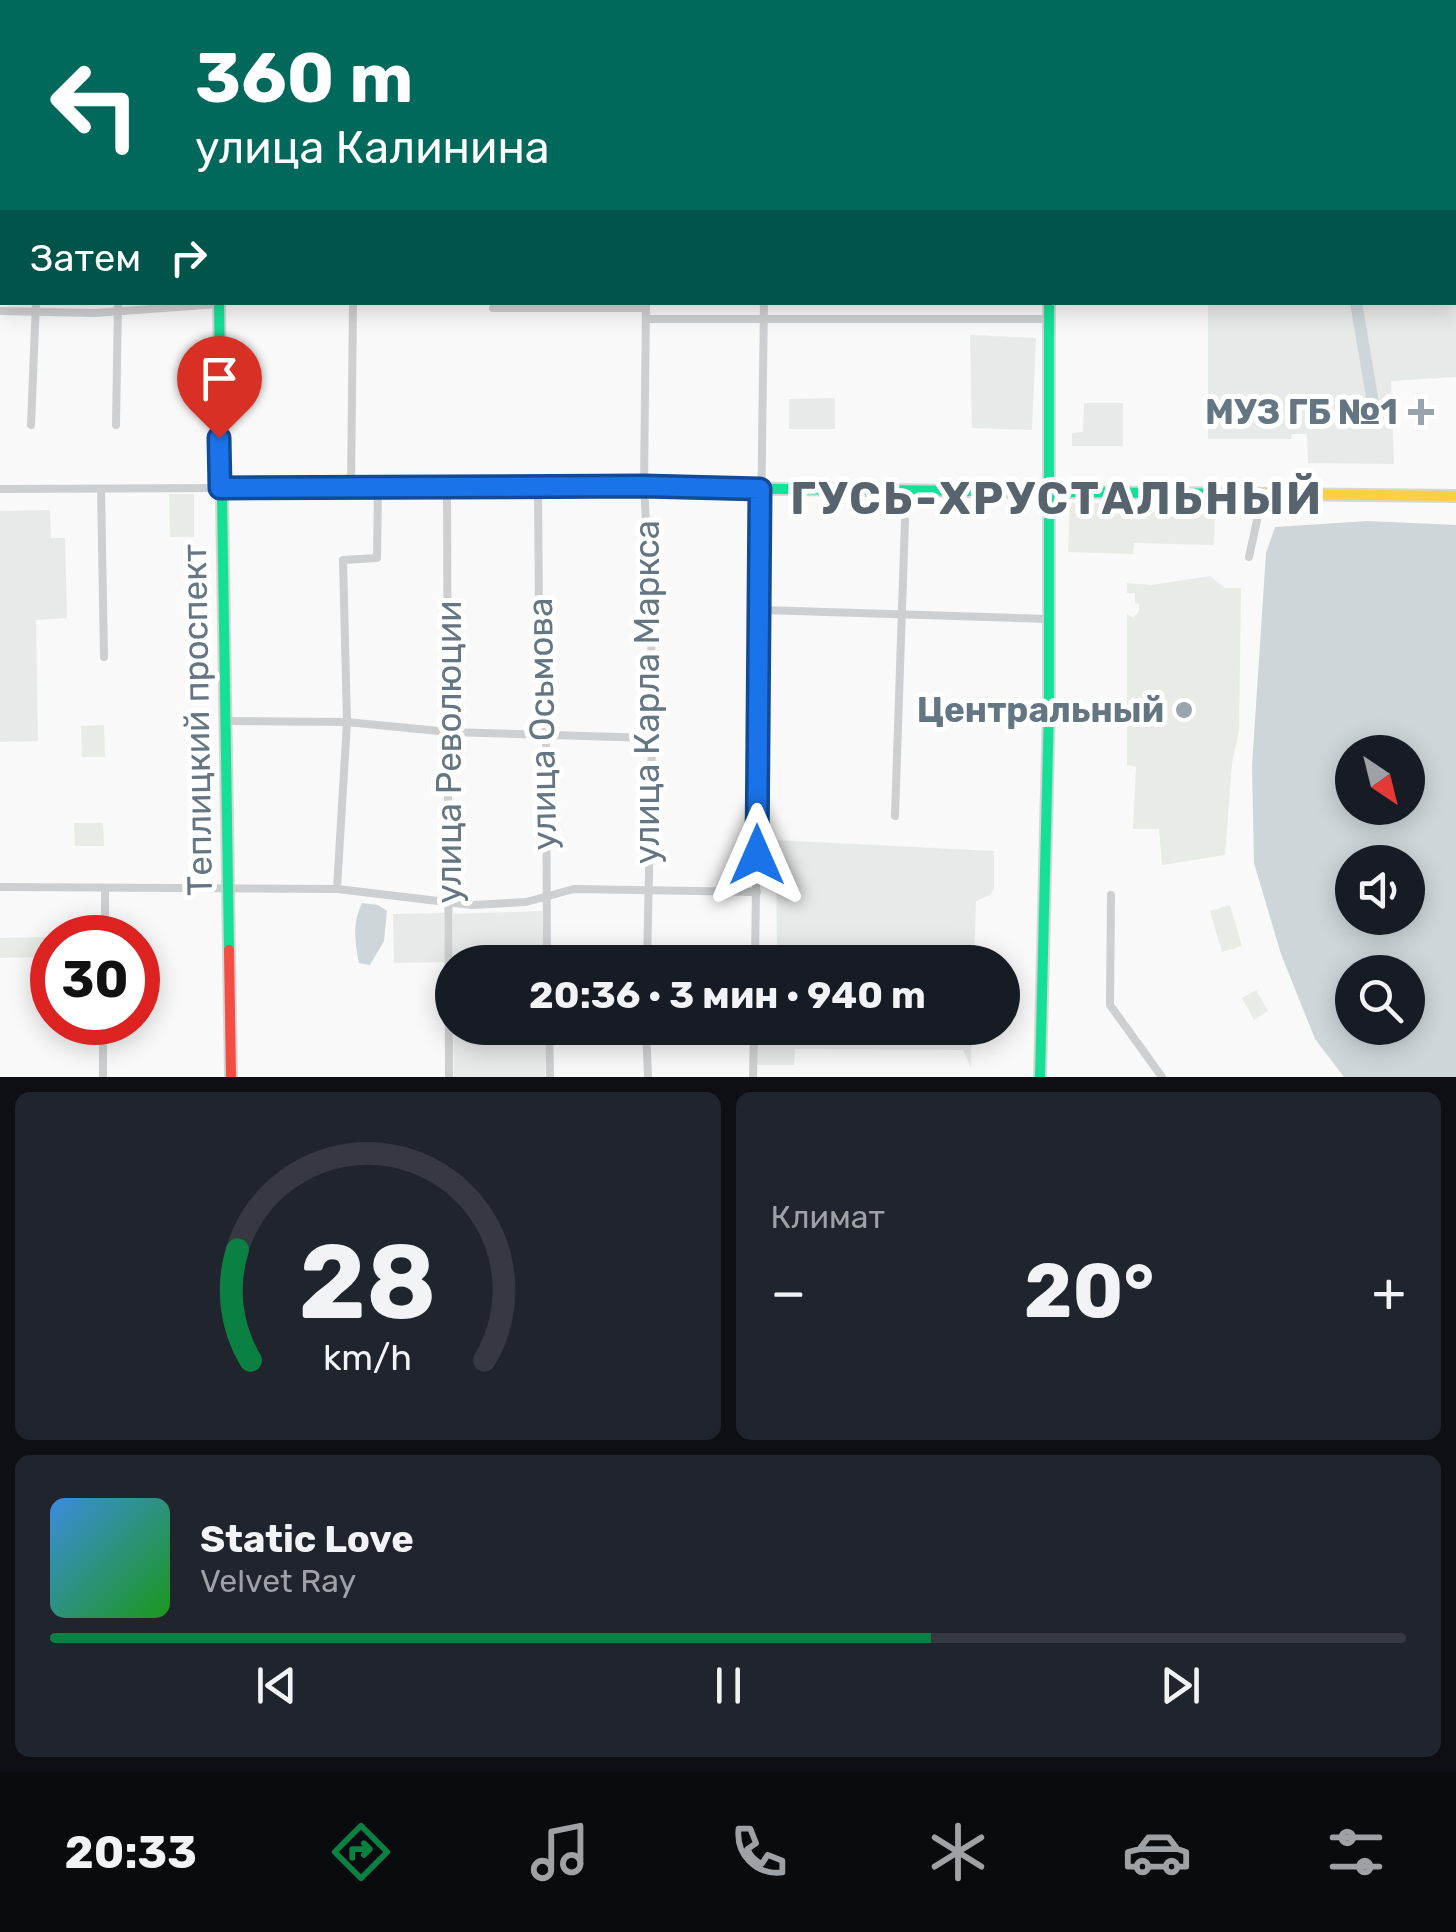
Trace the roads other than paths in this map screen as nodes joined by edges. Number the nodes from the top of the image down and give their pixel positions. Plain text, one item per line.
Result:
1 (152, 305) edge
2 (219, 305) edge
3 (353, 305) edge
4 (646, 305) edge
5 (764, 305) edge
6 (1049, 305) edge
7 (118, 306) edge
8 (36, 307) edge
9 (494, 308) dead end
10 (0, 311) edge
11 (764, 318) junction
12 (647, 319) junction
13 (1049, 319) junction
14 (116, 425) dead end
15 (31, 426) dead end
16 (447, 486) junction
17 (538, 486) junction
18 (644, 486) junction
19 (352, 487) junction
20 (378, 487) junction
21 (220, 488) junction
22 (0, 489) edge
23 (101, 489) junction
24 (760, 489) junction
25 (1049, 490) junction
26 (1262, 493) junction
27 (1456, 496) edge
28 (906, 520) dead end
29 (1249, 557) dead end
30 (759, 610) junction
31 (903, 616) junction
32 (1048, 619) junction
33 (104, 657) dead end
34 (224, 721) junction
35 (348, 722) junction
36 (449, 732) junction
37 (546, 735) junction
38 (652, 738) junction
39 (895, 816) dead end
40 (0, 887) edge
41 (106, 888) junction
42 (338, 889) junction
43 (227, 890) junction
44 (648, 890) junction
45 (757, 892) junction
46 (1111, 895) dead end
47 (545, 898) junction
48 (448, 905) junction
49 (105, 915) edge
50 (546, 945) edge
51 (647, 945) edge
52 (755, 945) edge
53 (104, 1045) edge
54 (549, 1045) edge
55 (647, 1045) edge
56 (754, 1045) edge
57 (103, 1077) edge
58 (231, 1077) edge
59 (449, 1077) edge
60 (550, 1077) edge
61 (648, 1077) edge
62 (753, 1077) edge
63 (1040, 1077) edge
64 (1162, 1077) edge

1 - 7 street
2 - 21 main road, Теплицкий проспект
3 - 19 street
4 - 9 street
4 - 12 street, улица Карла Маркса
5 - 11 street
6 - 13 main road
7 - 8 street
7 - 14 street
8 - 10 street
8 - 15 street
11 - 12 street
11 - 13 street
11 - 24 street
12 - 18 street, улица Карла Маркса
13 - 25 main road
16 - 17 main road
16 - 20 main road
16 - 36 street, улица Революции
17 - 18 main road
17 - 37 street, улица Осьмова
18 - 24 main road
18 - 38 street, улица Карла Маркса
19 - 20 main road
19 - 21 main road
20 - 35 street
21 - 23 street
21 - 34 main road, Теплицкий проспект
22 - 23 street
23 - 33 street
24 - 25 main road
24 - 30 street
25 - 26 main road
25 - 32 main road
26 - 27 main road
26 - 29 street
28 - 31 street
30 - 31 street
30 - 45 street
31 - 32 street
31 - 39 street
32 - 63 main road
34 - 35 street
34 - 43 main road, Теплицкий проспект
35 - 36 street
35 - 42 street
36 - 37 street
36 - 48 street, улица Революции
37 - 38 street
37 - 47 street, улица Осьмова
38 - 44 street, улица Карла Маркса
40 - 41 street
41 - 43 street
41 - 49 street
42 - 43 street
42 - 48 street
43 - 58 main road, Теплицкий проспект
44 - 45 street
44 - 47 street
44 - 51 street, улица Карла Маркса
45 - 52 street
46 - 64 street
47 - 48 street
47 - 50 street, улица Осьмова
48 - 59 street, улица Революции
53 - 57 street
54 - 60 street
55 - 61 street
56 - 62 street

